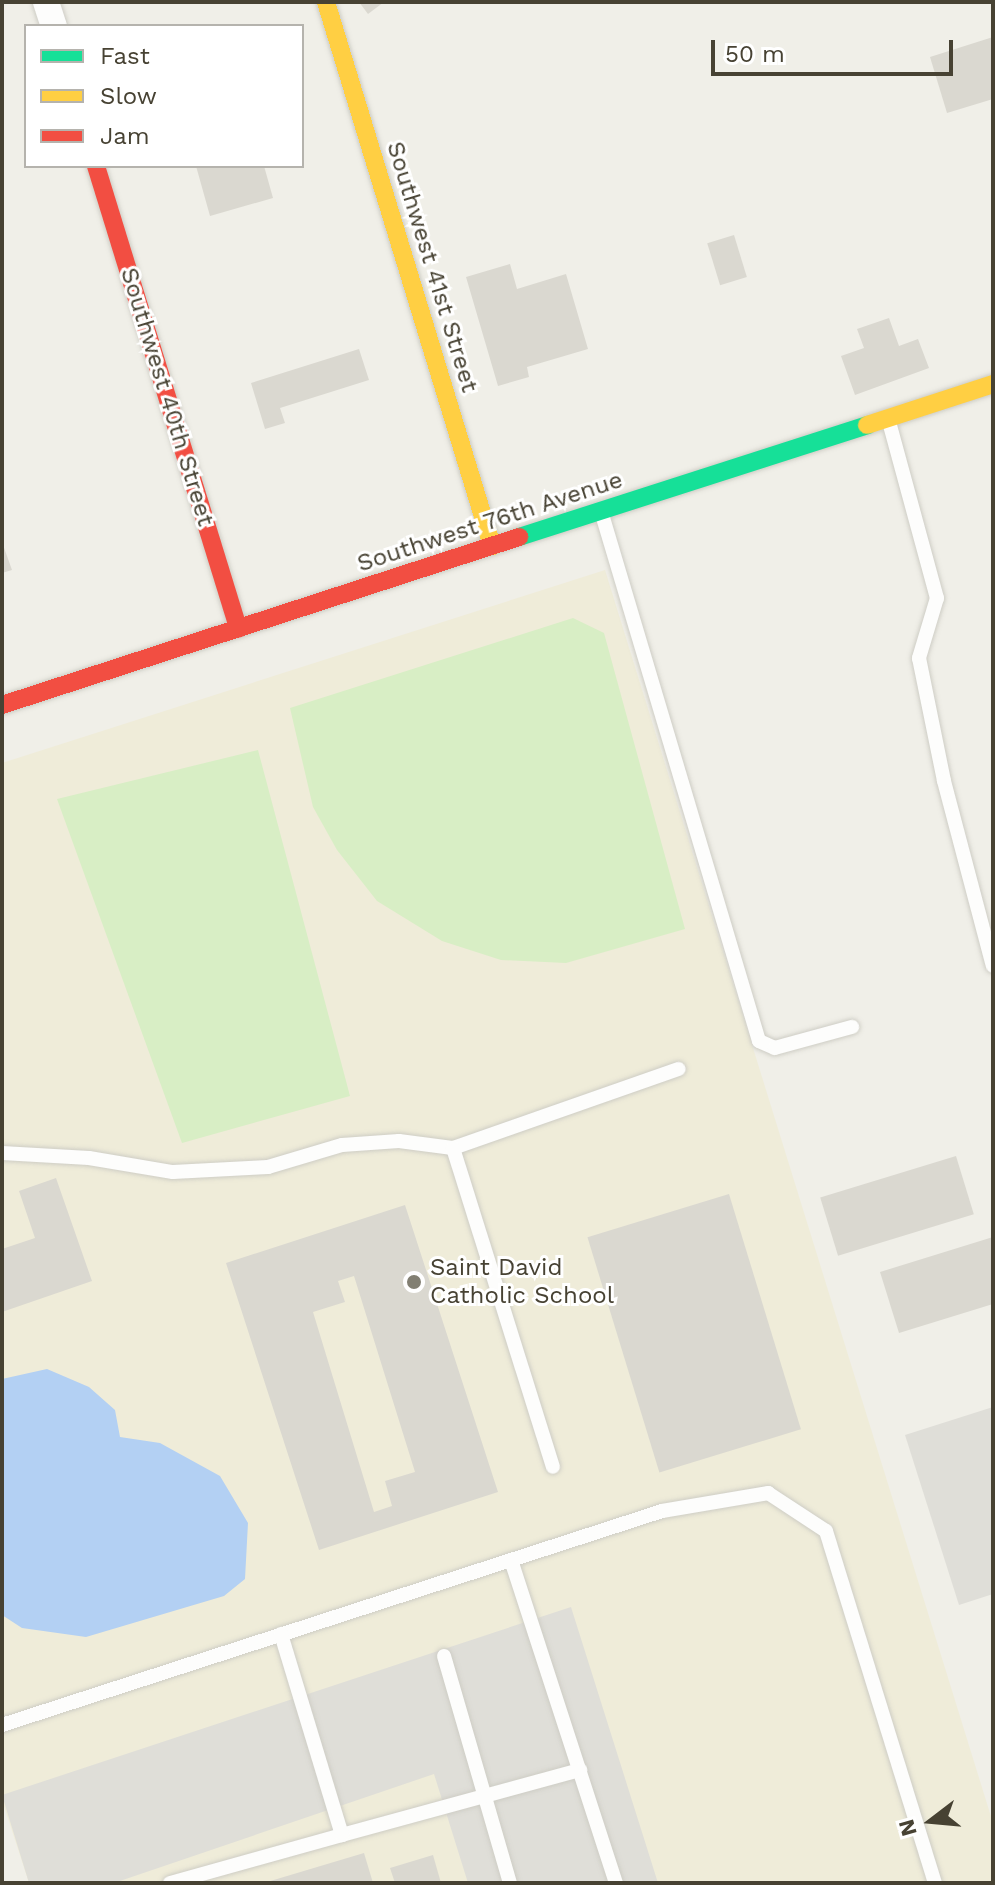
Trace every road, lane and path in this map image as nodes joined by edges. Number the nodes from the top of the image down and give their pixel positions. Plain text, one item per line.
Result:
1 (46, 2) edge
2 (326, 2) edge
3 (53, 24) edge
4 (97, 168) edge
5 (993, 384) edge
6 (888, 418) junction
7 (601, 511) junction
8 (492, 546) junction
9 (238, 629) junction
10 (2, 705) edge
11 (993, 966) edge
12 (852, 1027) dead end
13 (679, 1069) dead end
14 (453, 1148) junction
15 (2, 1153) edge
16 (553, 1467) dead end
17 (511, 1560) junction
18 (281, 1634) junction
19 (444, 1656) dead end
20 (2, 1725) edge
21 (580, 1770) junction
22 (484, 1799) junction
23 (342, 1835) junction
24 (170, 1883) edge
25 (510, 1883) edge
26 (616, 1883) edge
27 (935, 1883) edge

1 - 3 street
2 - 8 street, Southwest 41st Street
4 - 9 street, Southwest 40th Street
5 - 6 street, Southwest 76th Avenue
6 - 7 street, Southwest 76th Avenue
6 - 11 lane
7 - 8 street, Southwest 76th Avenue
7 - 12 lane
8 - 9 street, Southwest 76th Avenue
9 - 10 street, Southwest 76th Avenue
13 - 14 lane
14 - 15 lane
14 - 16 lane
17 - 18 lane
17 - 21 lane
17 - 27 lane
18 - 20 lane
18 - 23 lane
19 - 22 lane
21 - 22 lane
21 - 26 lane
22 - 23 lane
22 - 25 lane
23 - 24 lane

